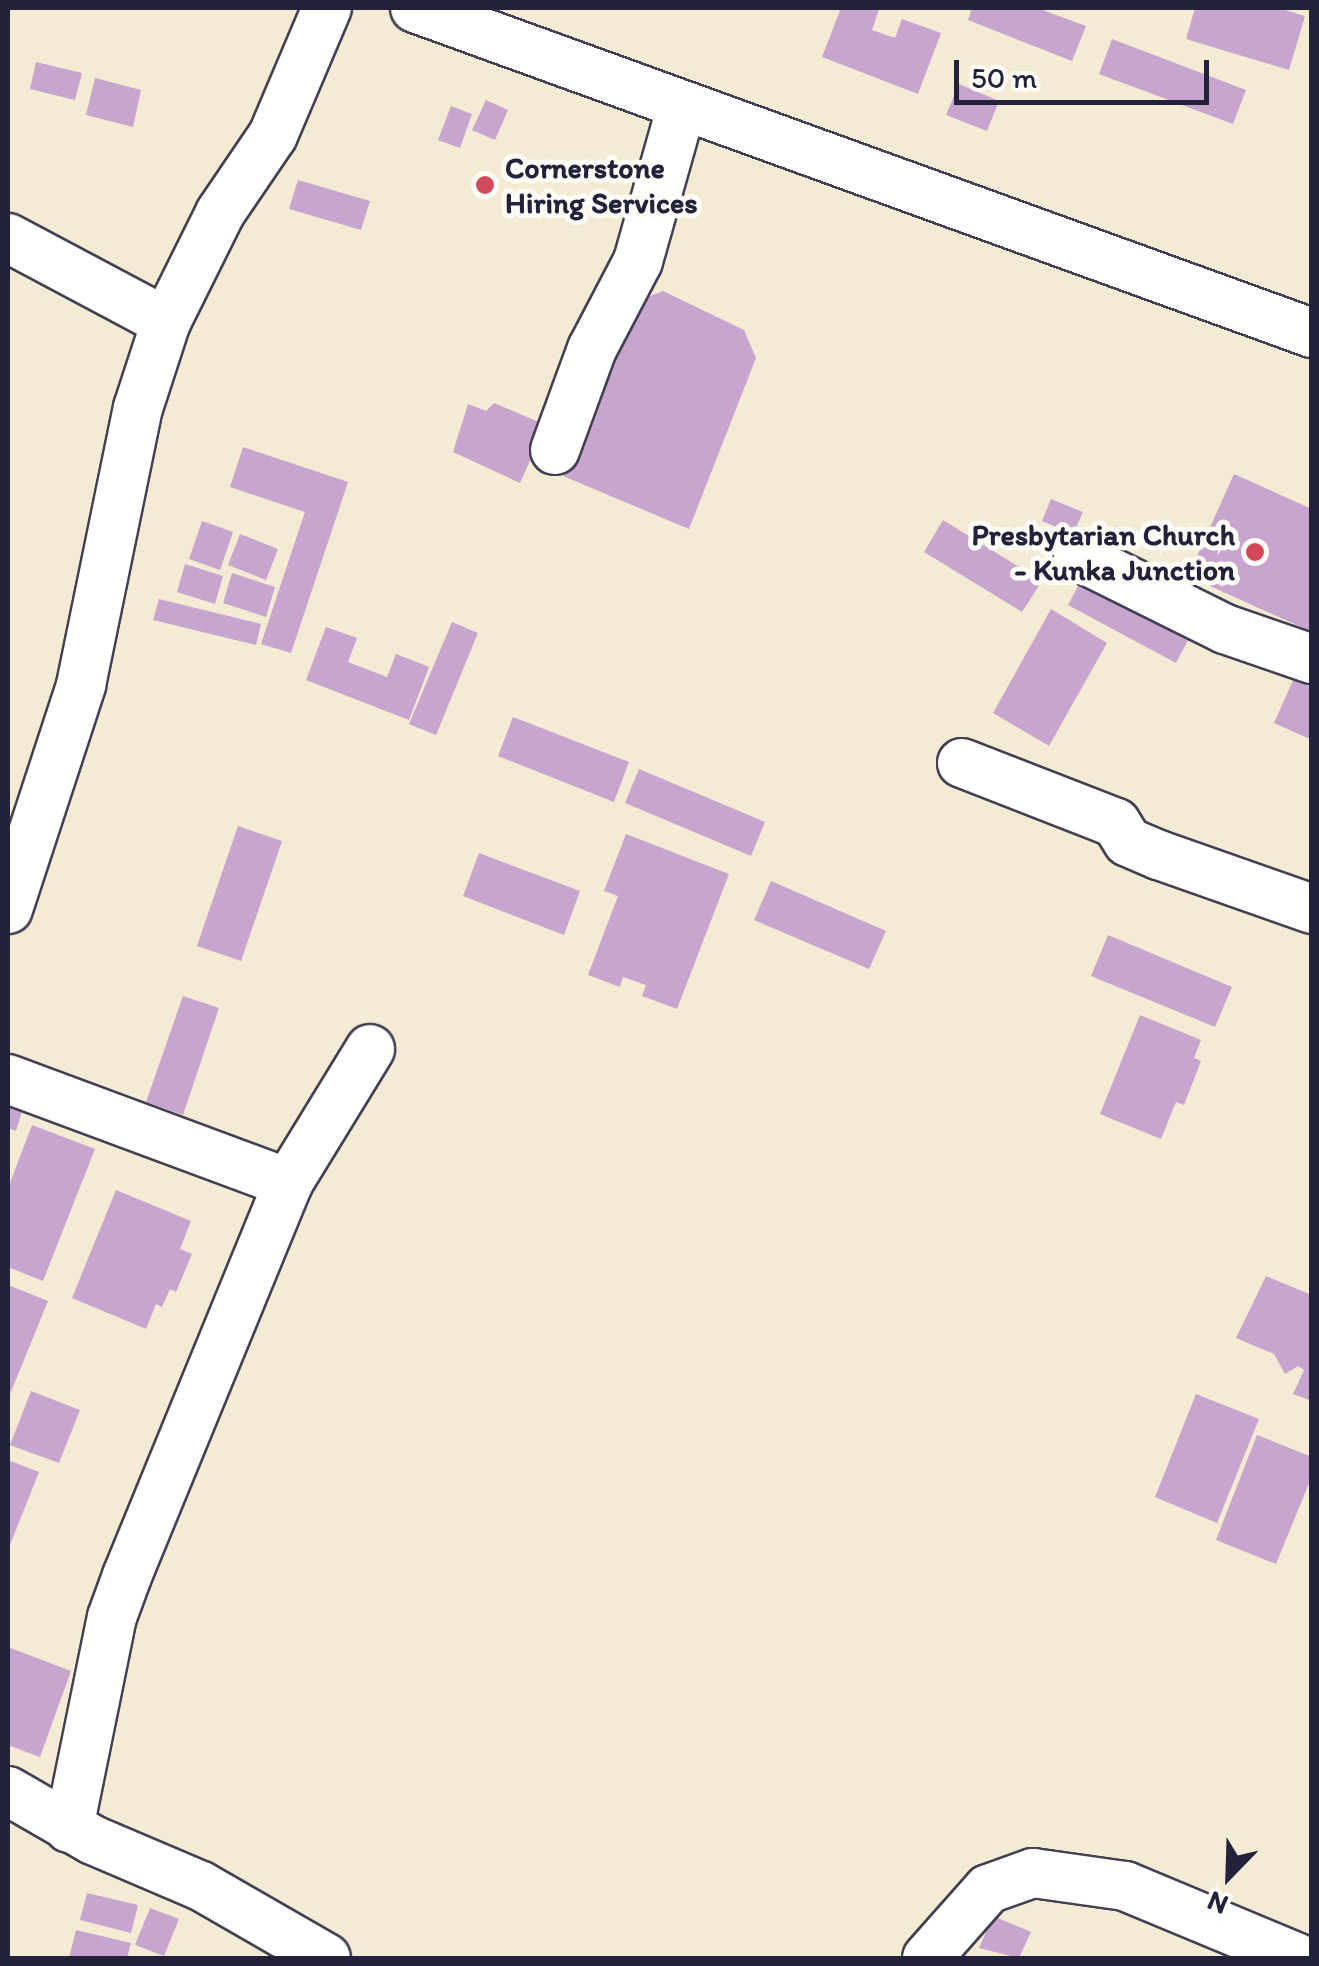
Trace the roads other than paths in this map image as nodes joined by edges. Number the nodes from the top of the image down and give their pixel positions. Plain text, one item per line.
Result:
1 (327, 8) edge
2 (415, 8) edge
3 (682, 106) junction
4 (8, 238) edge
5 (166, 322) junction
6 (1312, 333) edge
7 (555, 450) dead end
8 (1078, 556) dead end
9 (1312, 658) edge
10 (962, 763) dead end
11 (8, 908) edge
12 (1312, 909) edge
13 (370, 1050) dead end
14 (8, 1079) edge
15 (288, 1183) junction
16 (8, 1791) edge
17 (69, 1828) junction
18 (326, 1958) edge
19 (927, 1958) edge
20 (1298, 1958) edge

1 - 5 street
2 - 3 street
3 - 6 street
3 - 7 street
4 - 5 street
5 - 11 street
8 - 9 street
10 - 12 street
13 - 15 street
14 - 15 street
15 - 17 street
16 - 17 street
17 - 18 street
19 - 20 street

